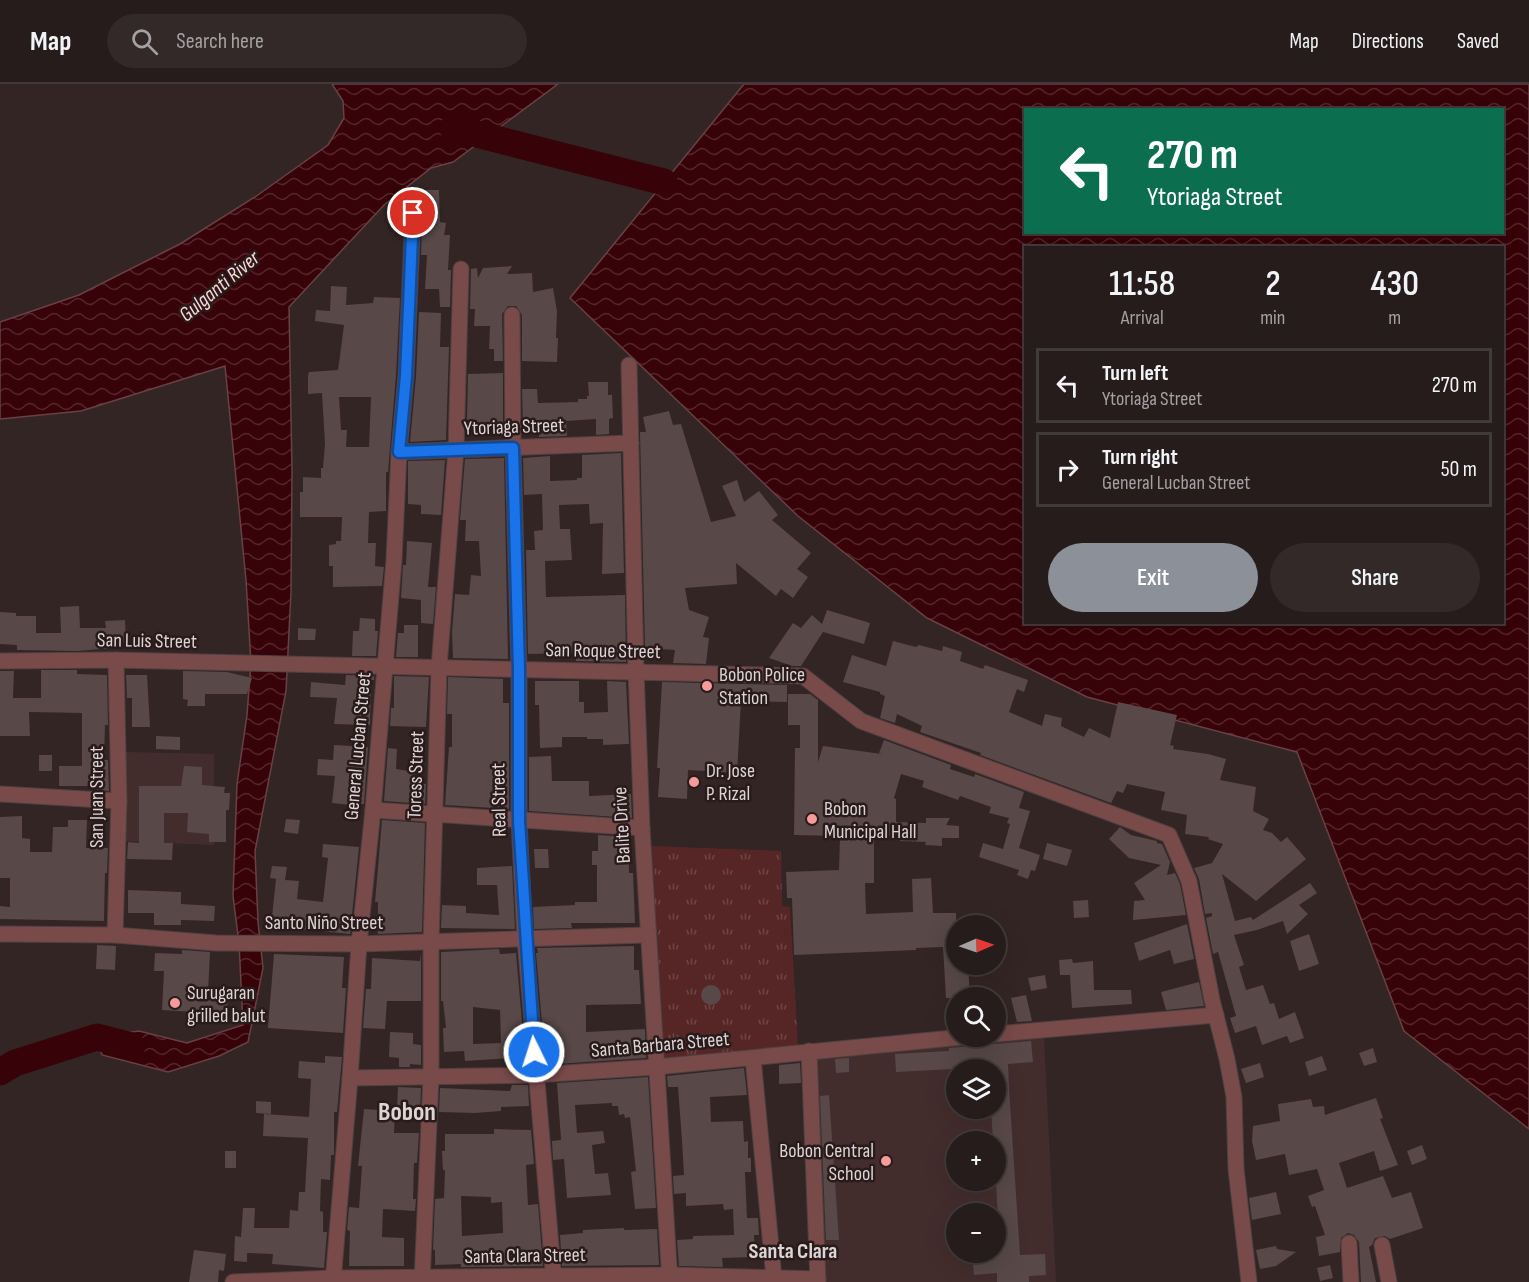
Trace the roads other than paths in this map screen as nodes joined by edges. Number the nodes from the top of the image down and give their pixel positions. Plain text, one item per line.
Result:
1 (413, 213) dead end
2 (461, 269) dead end
3 (512, 315) dead end
4 (629, 365) dead end
5 (631, 443) junction
6 (513, 448) junction
7 (456, 449) junction
8 (399, 452) junction
9 (116, 660) junction
10 (0, 661) edge
11 (294, 664) joint
12 (385, 667) junction
13 (439, 668) junction
14 (519, 670) junction
15 (636, 671) junction
16 (0, 794) edge
17 (119, 801) junction
18 (373, 810) junction
19 (435, 816) junction
20 (519, 821) junction
21 (642, 828) junction
22 (0, 933) edge
23 (115, 935) junction
24 (647, 935) junction
25 (525, 939) junction
26 (431, 943) junction
27 (359, 944) junction
28 (1216, 1015) junction
29 (1006, 1033) edge
30 (946, 1038) edge
31 (809, 1051) junction
32 (753, 1058) junction
33 (656, 1066) junction
34 (535, 1075) junction
35 (431, 1077) junction
36 (350, 1078) junction
37 (1349, 1244) dead end
38 (1382, 1245) dead end
39 (669, 1278) edge
40 (774, 1278) junction
41 (553, 1279) edge
42 (333, 1280) edge
43 (422, 1280) edge
44 (818, 1281) edge
45 (233, 1282) edge
46 (1250, 1282) edge
47 (1351, 1282) edge
48 (1389, 1282) edge

1 - 8 street, General Lucban Street
2 - 7 street, Toress Street
3 - 6 street, Real Street
4 - 5 street, Balite Drive
5 - 6 street, Ytoriaga Street
5 - 15 street, Balite Drive
6 - 7 street, Ytoriaga Street
6 - 14 street, Real Street
7 - 8 street, Ytoriaga Street
7 - 13 street, Toress Street
8 - 12 street, General Lucban Street
9 - 10 street, San Luis Street
9 - 11 street, San Luis Street
9 - 17 street, San Juan Street
11 - 12 street, San Roque Street
12 - 13 street, San Roque Street
12 - 18 street, General Lucban Street
13 - 14 street, San Roque Street
13 - 19 street, Toress Street
14 - 15 street, San Roque Street
14 - 20 street, Real Street
15 - 21 street, Balite Drive
15 - 28 street, San Roque Street
16 - 17 street
17 - 23 street, San Juan Street
18 - 19 street
18 - 27 street, General Lucban Street
19 - 20 street
19 - 26 street, Toress Street
20 - 21 street
20 - 25 street, Real Street
21 - 24 street, Balite Drive
22 - 23 street, Santo Niño Street
23 - 27 street, Santo Niño Street
24 - 25 street, Santo Niño Street
24 - 33 street, Balite Drive
25 - 26 street, Santo Niño Street
25 - 34 street, Real Street
26 - 27 street, Santo Niño Street
26 - 35 street, Toress Street
27 - 36 street, General Lucban Street
28 - 29 street
28 - 46 street
30 - 31 street, Santa Barbara Street
31 - 32 street, Santa Barbara Street
31 - 44 street
32 - 33 street, Santa Barbara Street
32 - 40 street
33 - 34 street, Santa Barbara Street
33 - 39 street, Balite Drive
34 - 35 street, Santa Barbara Street
34 - 41 street, Real Street
35 - 36 street, Santa Barbara Street
35 - 43 street, Toress Street
36 - 42 street, General Lucban Street
37 - 47 street
38 - 48 street
39 - 40 street, Santa Clara Street
39 - 41 street, Santa Clara Street
40 - 44 street, Santa Clara Street
41 - 43 street, Santa Clara Street
42 - 43 street, Santa Clara Street
42 - 45 street, Santa Clara Street

